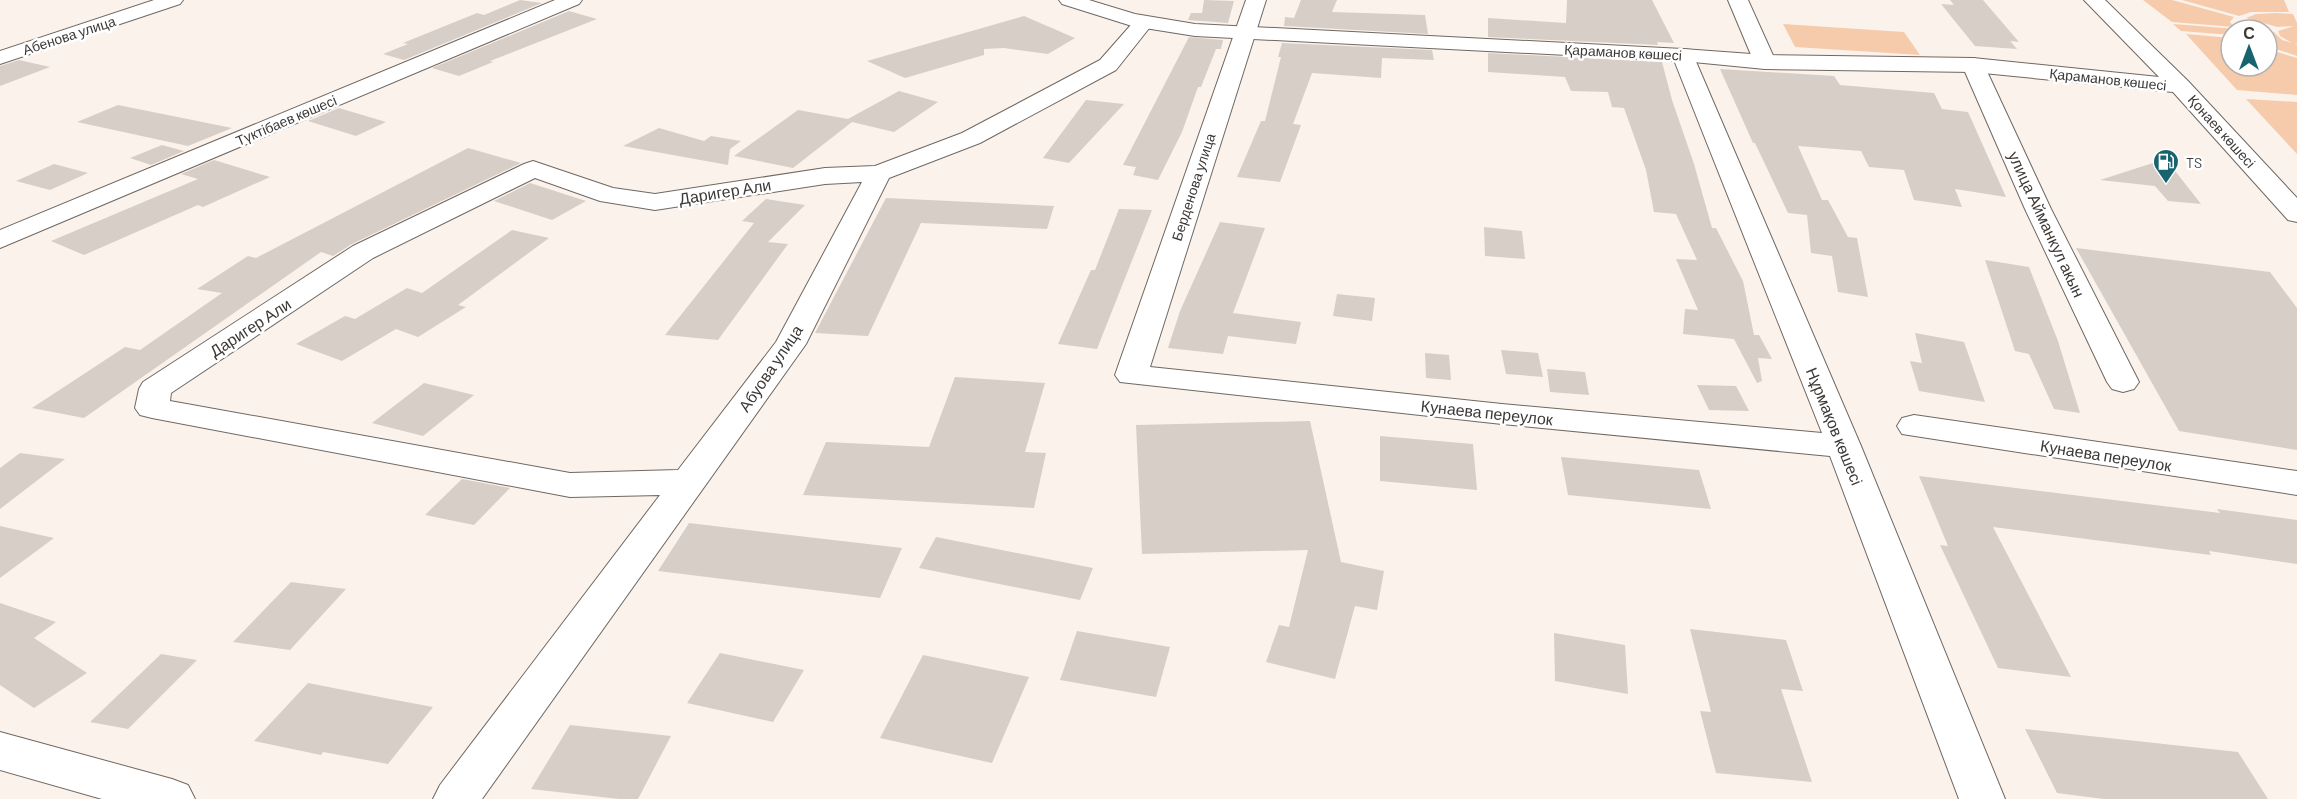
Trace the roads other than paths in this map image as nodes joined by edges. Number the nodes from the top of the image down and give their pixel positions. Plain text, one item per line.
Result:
1 (173, 0) edge
2 (572, 0) edge
3 (1069, 0) edge
4 (1256, 0) edge
5 (1738, 0) edge
6 (2094, 0) edge
7 (1144, 22) junction
8 (1244, 33) junction
9 (1683, 55) junction
10 (0, 58) edge
11 (1765, 62) junction
12 (1973, 65) junction
13 (2180, 86) junction
14 (879, 173) junction
15 (2297, 214) edge
16 (0, 240) edge
17 (1131, 375) joint
18 (2123, 382) dead end
19 (1914, 426) dead end
20 (1844, 446) junction
21 (690, 482) junction
22 (2297, 483) edge
23 (0, 751) edge
24 (172, 799) edge
25 (456, 799) edge
26 (1982, 799) edge

1 - 10 street, Абенова улица
2 - 16 street, Түктібаев көшесі
3 - 7 street, Қараманов көшесі
4 - 8 street, Берденова улица
5 - 11 street
6 - 13 street, Қонаев көшесі
7 - 8 street, Қараманов көшесі
7 - 14 street
8 - 9 street, Қараманов көшесі
8 - 17 street, Берденова улица
9 - 11 street, Қараманов көшесі
9 - 20 street, Нұрмақов көшесі
11 - 12 street, Қараманов көшесі
12 - 13 street, Қараманов көшесі
12 - 18 street, улица Айманкул акын
13 - 15 street, Қонаев көшесі
14 - 21 street, Абуова улица
14 - 21 street, Даригер Али
17 - 20 street, Кунаева переулок
19 - 22 street, Кунаева переулок
20 - 26 street, Нұрмақов көшесі
21 - 25 street, Абуова улица
23 - 24 street

